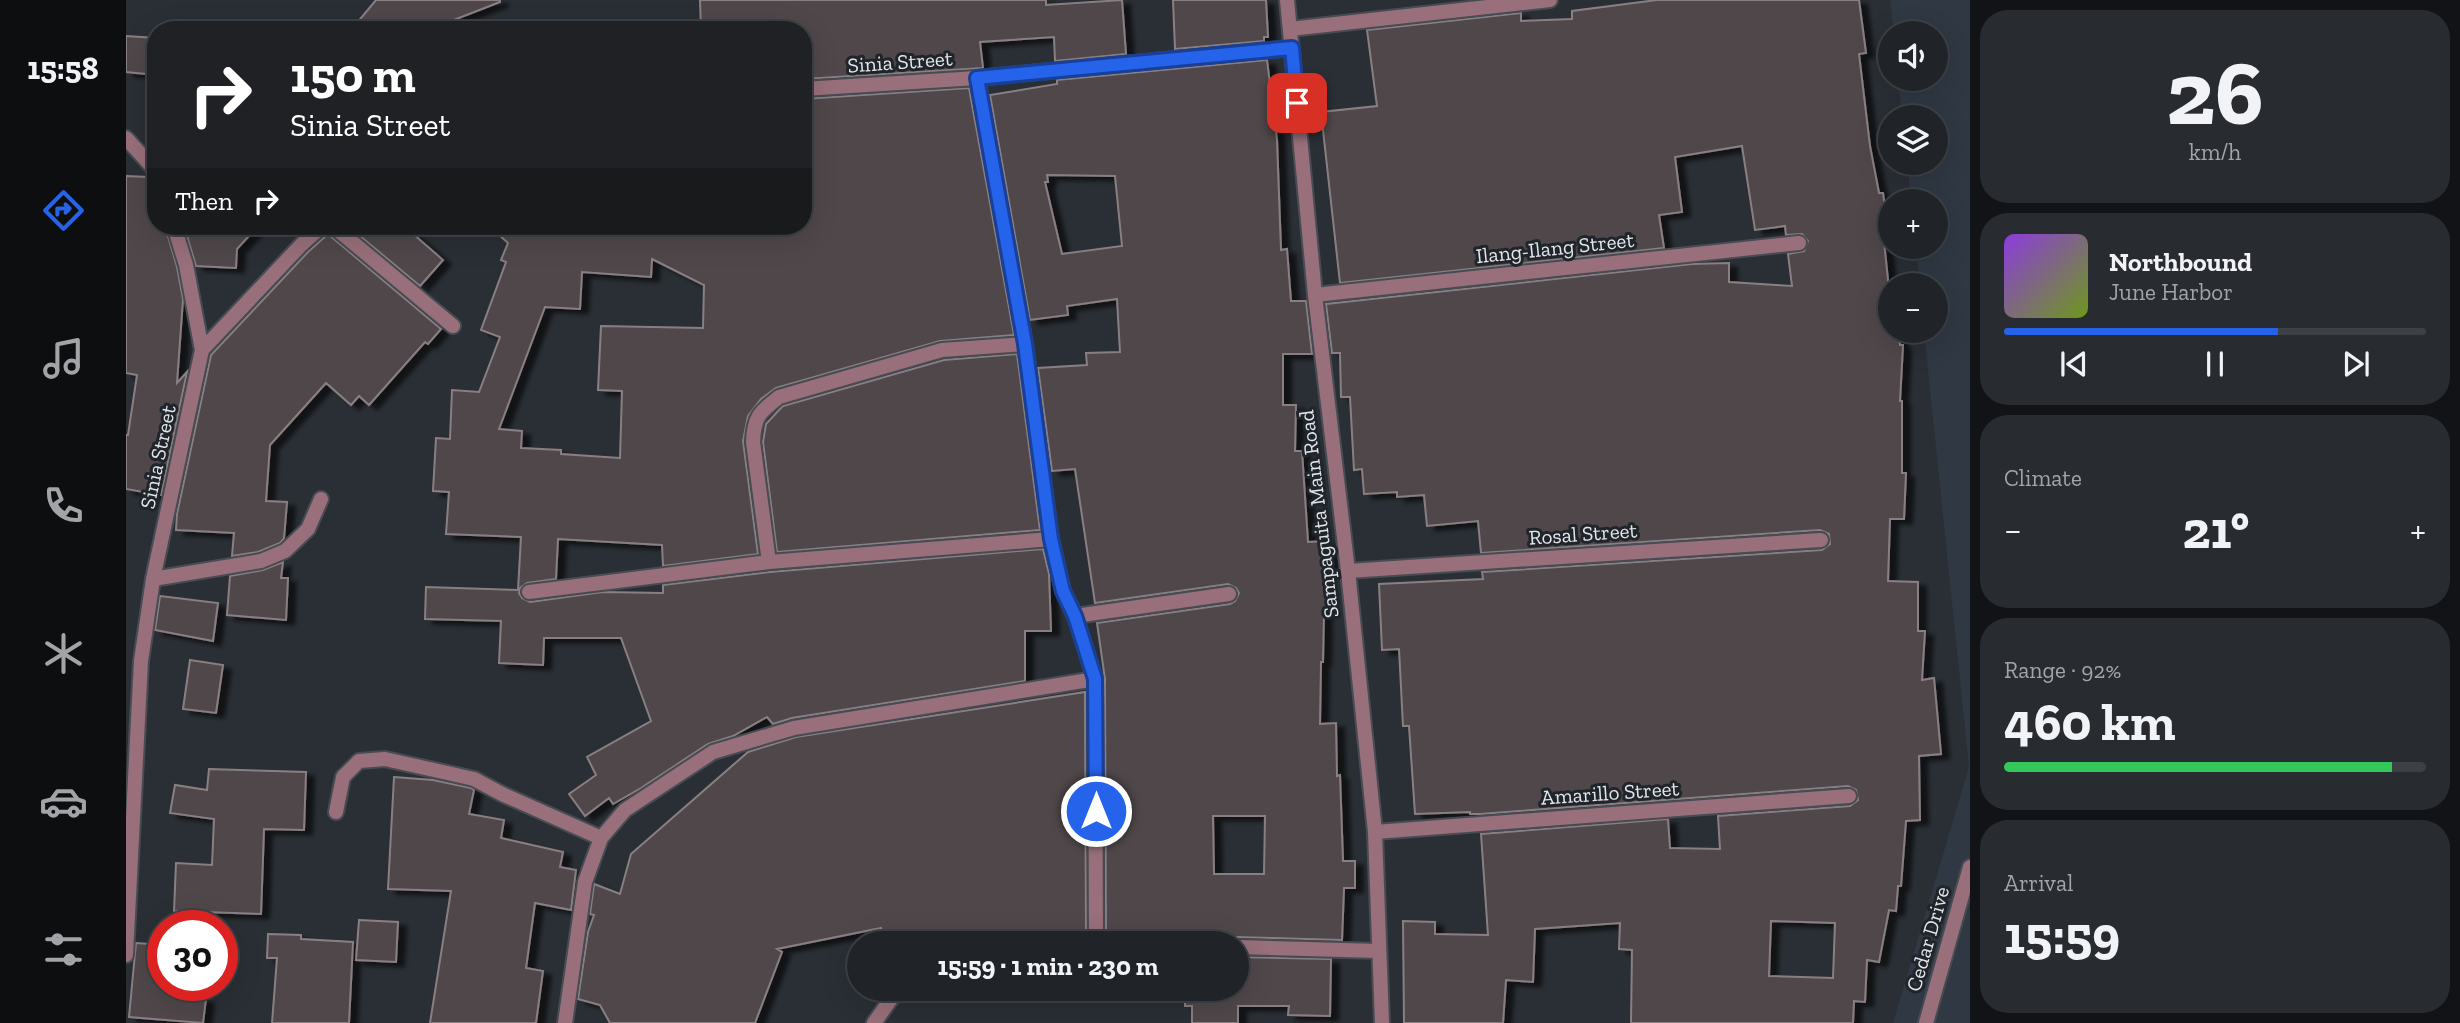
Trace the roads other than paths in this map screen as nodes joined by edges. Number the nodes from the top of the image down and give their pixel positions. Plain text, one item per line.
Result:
1 (1287, 0) edge
2 (1550, 0) edge
3 (1290, 29) junction
4 (1292, 48) junction
5 (977, 78) junction
6 (812, 88) edge
7 (126, 138) edge
8 (147, 161) edge
9 (177, 235) edge
10 (312, 235) edge
11 (344, 235) edge
12 (1799, 243) dead end
13 (1315, 295) junction
14 (453, 326) dead end
15 (1025, 344) junction
16 (202, 349) junction
17 (321, 499) dead end
18 (1051, 539) junction
19 (1821, 540) dead end
20 (769, 562) junction
21 (1348, 571) junction
22 (153, 579) junction
23 (529, 592) dead end
24 (1229, 594) dead end
25 (1075, 616) junction
26 (1095, 679) junction
27 (1849, 796) dead end
28 (336, 812) dead end
29 (1375, 832) junction
30 (601, 838) junction
31 (1970, 867) edge
32 (1096, 931) edge
33 (1249, 947) edge
34 (1379, 951) junction
35 (126, 955) edge
36 (890, 1001) edge
37 (565, 1023) edge
38 (874, 1023) edge
39 (1382, 1023) edge
40 (1926, 1023) edge

1 - 3 street, Sampaguita Main Road
2 - 3 street
3 - 4 street, Sampaguita Main Road
4 - 5 street, Sinia Street
4 - 13 street, Sampaguita Main Road
5 - 6 street, Sinia Street
5 - 15 street
7 - 8 street
9 - 16 street
10 - 16 street
11 - 14 street
12 - 13 street, Ilang-Ilang Street
13 - 21 street, Sampaguita Main Road
15 - 18 street
15 - 20 street
16 - 22 street, Sinia Street
17 - 22 street
18 - 20 street
18 - 25 street
19 - 21 street, Rosal Street
20 - 23 street
21 - 29 street, Sampaguita Main Road
22 - 35 street, Sinia Street
24 - 25 street
25 - 26 street
26 - 30 street
26 - 32 street
27 - 29 street, Amarillo Street
28 - 30 street
29 - 34 street, Sampaguita Main Road
30 - 37 street
31 - 40 street, Cedar Drive
33 - 34 street
34 - 39 street, Sampaguita Main Road
36 - 38 street

